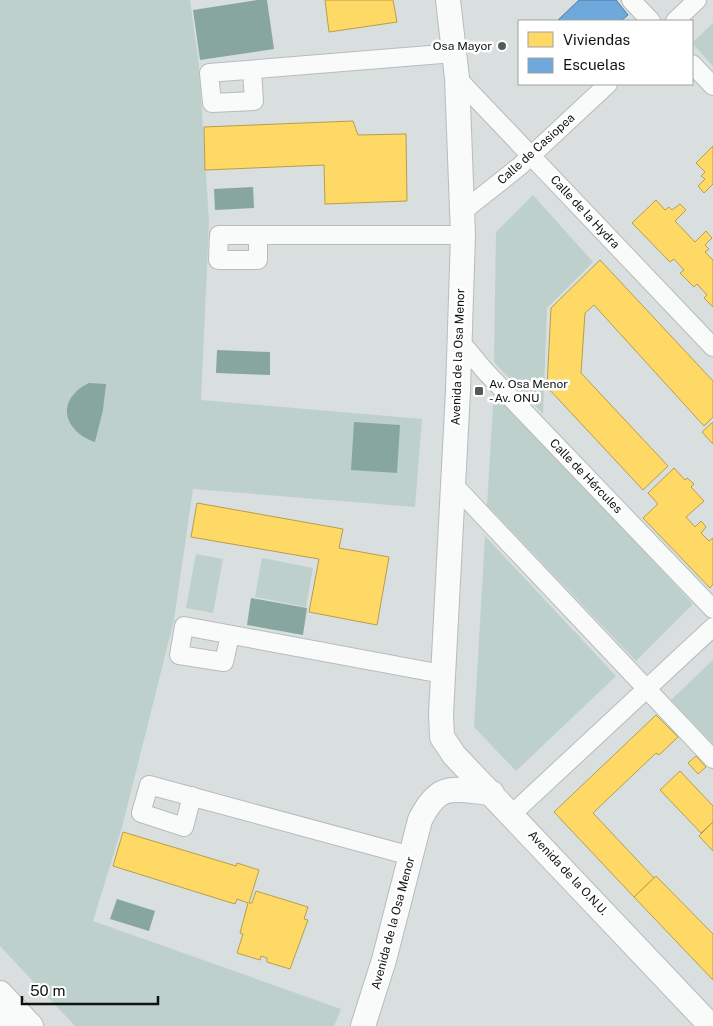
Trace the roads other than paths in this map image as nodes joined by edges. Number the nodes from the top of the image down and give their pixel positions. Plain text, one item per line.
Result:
1 (448, 0) edge
2 (631, 0) edge
3 (697, 0) edge
4 (650, 20) edge
5 (676, 20) edge
6 (454, 53) junction
7 (693, 65) edge
8 (252, 70) dead end
9 (457, 78) junction
10 (607, 85) edge
11 (713, 86) edge
12 (532, 155) junction
13 (462, 223) junction
14 (258, 236) dead end
15 (460, 341) junction
16 (713, 347) edge
17 (453, 484) junction
18 (713, 609) edge
19 (713, 627) edge
20 (230, 635) dead end
21 (442, 674) junction
22 (646, 688) junction
23 (441, 714) joint
24 (713, 759) edge
25 (492, 793) junction
26 (192, 796) dead end
27 (512, 814) junction
28 (411, 856) junction
29 (0, 993) edge
30 (0, 1022) edge
31 (4, 1026) edge
32 (31, 1026) edge
33 (363, 1026) edge
34 (711, 1026) edge

1 - 6 street, Avenida de la Osa Menor
2 - 4 street
3 - 5 street
6 - 8 street
6 - 9 street, Avenida de la Osa Menor
7 - 11 street
9 - 12 street, Calle de la Hydra
9 - 13 street, Avenida de la Osa Menor
10 - 12 street, Calle de Casiopea
12 - 13 street, Calle de Casiopea
12 - 16 street, Calle de la Hydra
13 - 14 street
13 - 15 street, Avenida de la Osa Menor
15 - 17 street, Avenida de la Osa Menor
15 - 18 street, Calle de Hércules
17 - 21 street, Avenida de la Osa Menor
17 - 22 street
19 - 22 street
20 - 21 street
21 - 23 street, Avenida de la Osa Menor
22 - 24 street
22 - 27 street
23 - 25 street, Avenida de la O.N.U.
25 - 27 street, Avenida de la O.N.U.
25 - 28 street, Avenida de la Osa Menor
26 - 28 street
27 - 34 street, Avenida de la O.N.U.
28 - 33 street, Avenida de la Osa Menor
29 - 32 street
30 - 31 street

